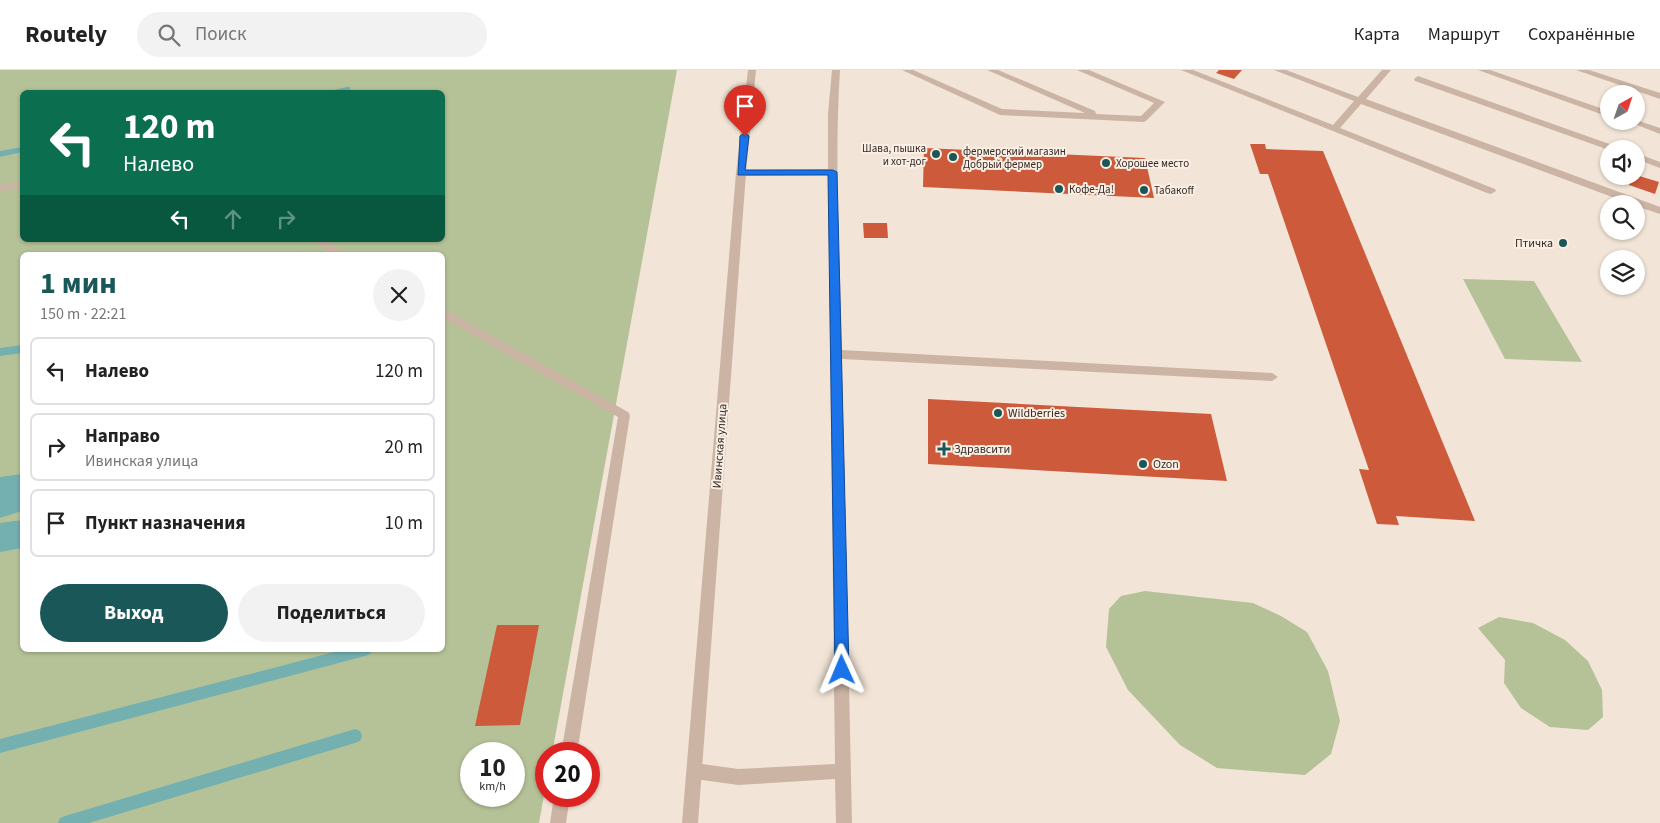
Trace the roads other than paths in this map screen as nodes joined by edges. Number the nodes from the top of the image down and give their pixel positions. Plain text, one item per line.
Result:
1 (752, 70) edge
2 (836, 70) edge
3 (906, 70) edge
4 (991, 70) edge
5 (1080, 70) edge
6 (1185, 70) edge
7 (1278, 70) edge
8 (1387, 70) edge
9 (1482, 70) edge
10 (1580, 70) edge
11 (1418, 79) dead end
12 (1660, 96) edge
13 (1360, 100) junction
14 (1600, 111) edge
15 (1101, 117) junction
16 (1645, 126) edge
17 (1335, 128) junction
18 (1660, 131) edge
19 (1600, 144) edge
20 (1645, 159) edge
21 (1660, 165) edge
22 (833, 172) junction
23 (741, 173) junction
24 (20, 185) edge
25 (0, 188) edge
26 (1491, 191) dead end
27 (1660, 211) edge
28 (320, 242) edge
29 (338, 252) edge
30 (445, 314) edge
31 (837, 354) junction
32 (1272, 377) dead end
33 (571, 742) edge
34 (695, 771) junction
35 (844, 771) junction
36 (560, 807) edge
37 (558, 823) edge
38 (690, 823) edge
39 (844, 823) edge

1 - 23 street, Ивинская улица
2 - 22 street
3 - 15 street
4 - 15 street
5 - 15 street
6 - 17 street
7 - 13 street
8 - 13 street
9 - 14 street
10 - 12 street
11 - 19 street
13 - 17 street
13 - 27 street
16 - 18 street
17 - 26 street
20 - 21 street
22 - 23 street
22 - 31 street
23 - 34 street, Ивинская улица
24 - 25 street
28 - 29 street
30 - 33 street
31 - 32 street
31 - 35 street
34 - 35 street
34 - 38 street, Ивинская улица
35 - 39 street
36 - 37 street

